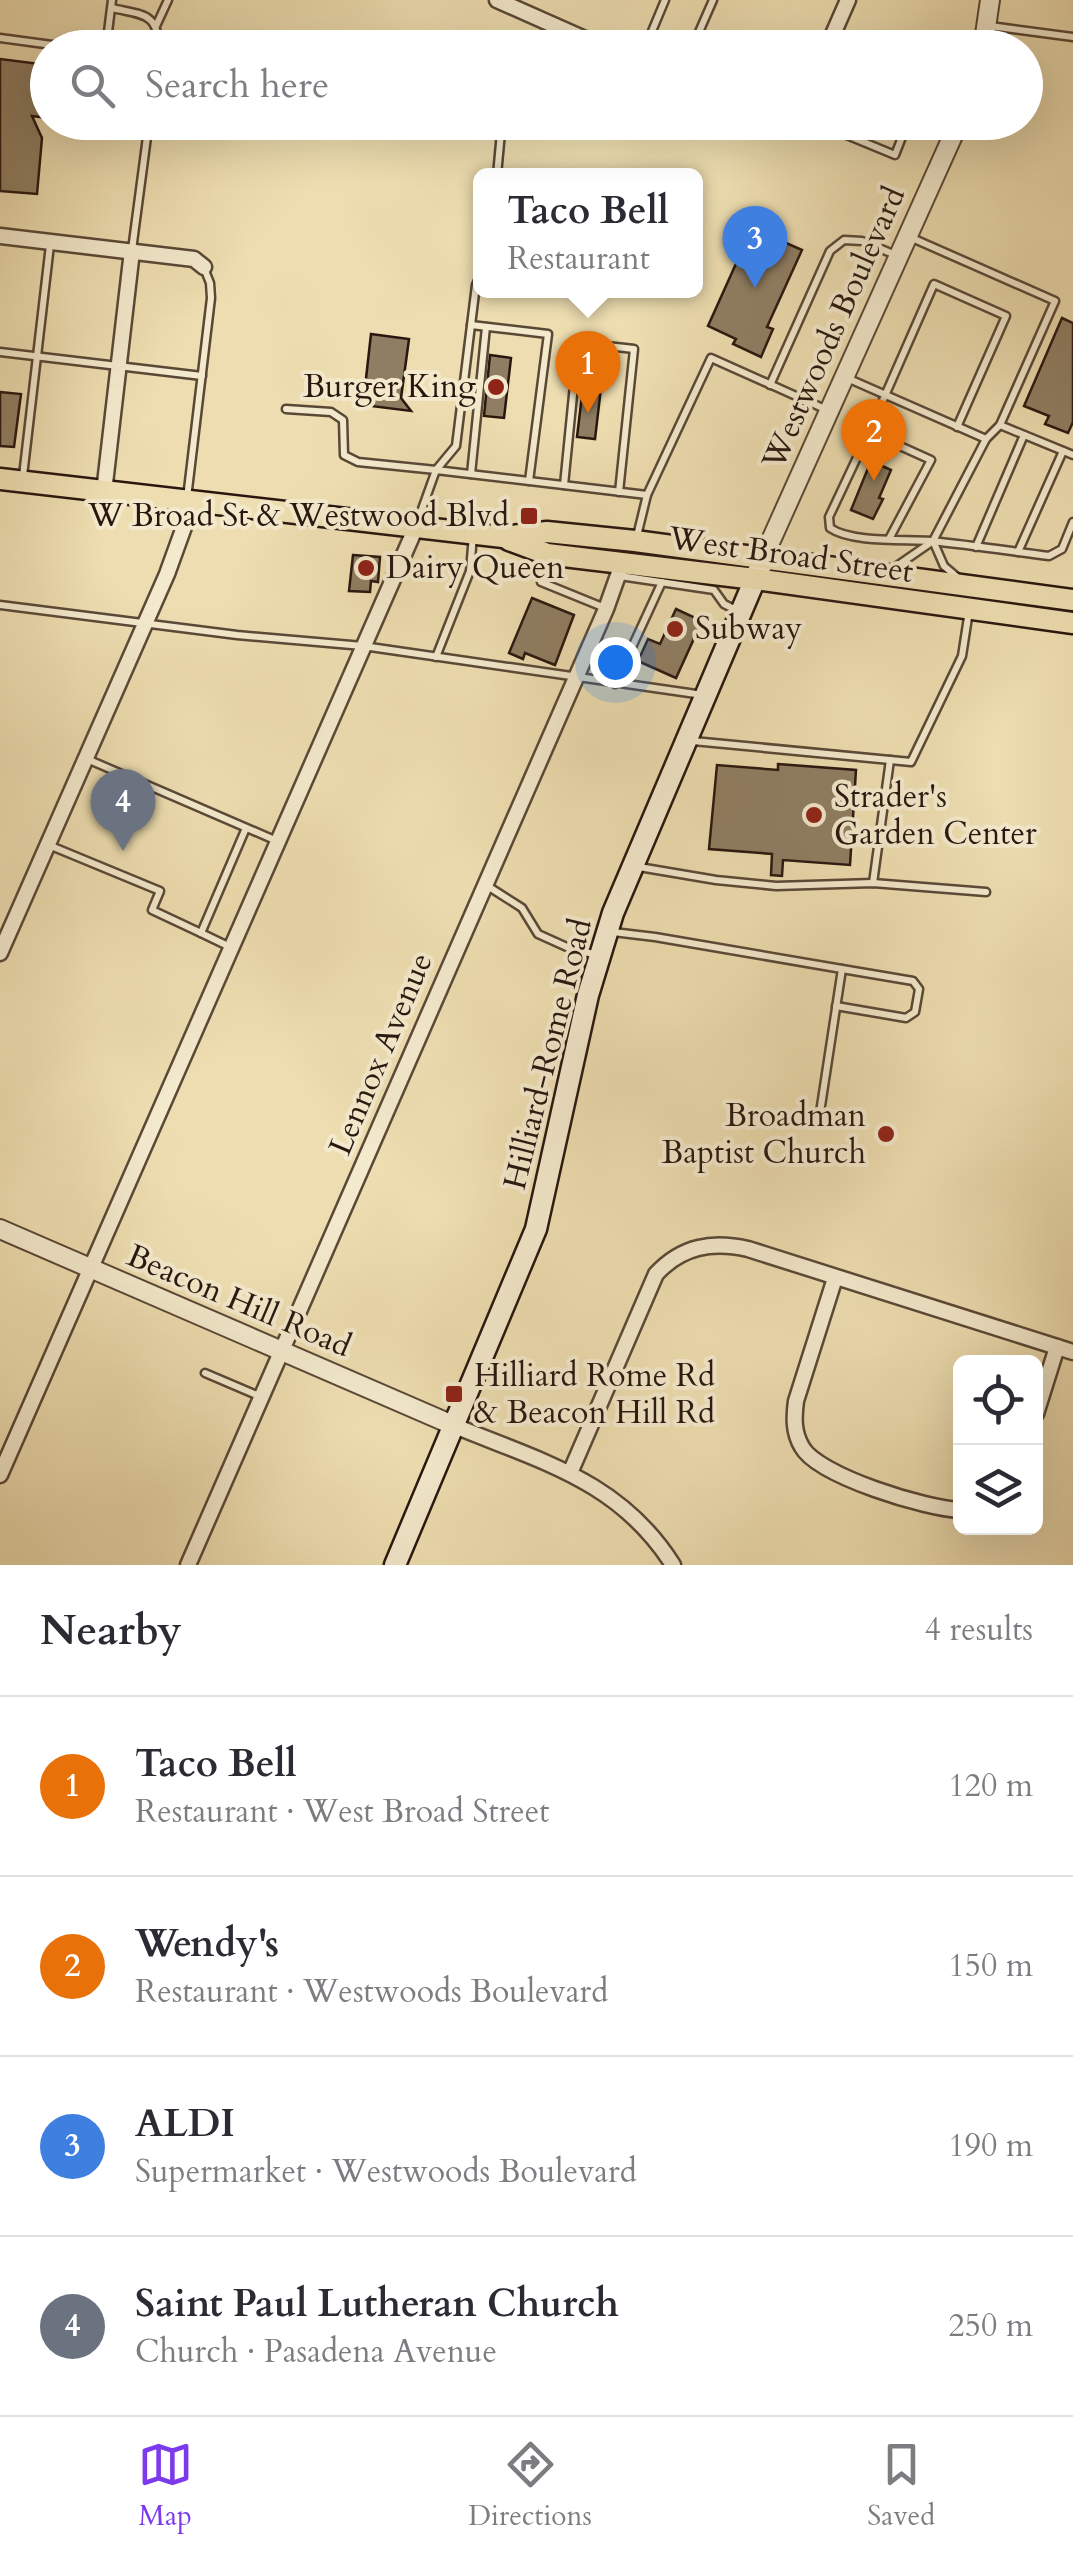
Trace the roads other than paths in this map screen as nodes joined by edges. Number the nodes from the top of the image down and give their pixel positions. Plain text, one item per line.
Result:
1 (168, 0) edge
2 (497, 0) edge
3 (665, 0) edge
4 (713, 0) edge
5 (990, 0) edge
6 (844, 1) edge
7 (112, 4) edge
8 (520, 4) edge
9 (156, 26) junction
10 (988, 26) junction
11 (108, 30) edge
12 (157, 30) edge
13 (570, 30) edge
14 (652, 30) edge
15 (700, 30) edge
16 (834, 30) edge
17 (987, 30) edge
18 (1019, 30) edge
19 (1043, 33) edge
20 (1073, 37) edge
21 (0, 38) edge
22 (30, 42) edge
23 (147, 140) edge
24 (500, 140) edge
25 (859, 140) edge
26 (901, 140) edge
27 (951, 140) edge
28 (497, 168) edge
29 (0, 236) edge
30 (908, 236) junction
31 (50, 242) junction
32 (132, 251) junction
33 (899, 257) junction
34 (204, 267) joint
35 (474, 298) edge
36 (471, 325) junction
37 (486, 327) junction
38 (0, 352) edge
39 (36, 356) junction
40 (118, 367) junction
41 (202, 376) junction
42 (846, 378) junction
43 (770, 385) junction
44 (885, 395) junction
45 (286, 409) dead end
46 (830, 412) junction
47 (1000, 425) junction
48 (957, 427) junction
49 (869, 432) junction
50 (1024, 435) junction
51 (986, 439) junction
52 (1063, 450) junction
53 (1073, 454) edge
54 (436, 470) junction
55 (471, 474) junction
56 (0, 479) edge
57 (529, 481) junction
58 (22, 482) junction
59 (564, 485) junction
60 (104, 492) junction
61 (620, 492) junction
62 (648, 495) junction
63 (187, 501) junction
64 (1073, 522) edge
65 (416, 527) junction
66 (1071, 533) edge
67 (473, 534) junction
68 (503, 538) junction
69 (890, 539) junction
70 (635, 541) junction
71 (934, 541) junction
72 (976, 546) junction
73 (1018, 552) junction
74 (764, 558) junction
75 (620, 570) junction
76 (886, 573) junction
77 (755, 579) junction
78 (542, 582) dead end
79 (662, 582) junction
80 (968, 585) junction
81 (1073, 600) edge
82 (0, 605) edge
83 (606, 608) junction
84 (969, 610) junction
85 (740, 612) junction
86 (146, 621) junction
87 (1073, 623) edge
88 (363, 646) junction
89 (436, 657) junction
90 (576, 678) junction
91 (615, 684) junction
92 (704, 695) junction
93 (685, 740) junction
94 (87, 759) junction
95 (890, 760) junction
96 (246, 828) junction
97 (278, 842) junction
98 (49, 845) junction
99 (632, 866) junction
100 (873, 882) junction
101 (485, 885) junction
102 (986, 892) dead end
103 (607, 932) junction
104 (200, 933) junction
105 (231, 947) junction
106 (0, 953) edge
107 (600, 956) junction
108 (842, 969) junction
109 (836, 1006) junction
110 (819, 1119) dead end
111 (0, 1229) edge
112 (91, 1269) junction
113 (835, 1278) junction
114 (1057, 1347) junction
115 (281, 1352) junction
116 (1073, 1352) edge
117 (204, 1373) dead end
118 (1043, 1392) edge
119 (262, 1398) junction
120 (455, 1426) junction
121 (570, 1473) junction
122 (0, 1476) edge
123 (953, 1509) edge
124 (188, 1565) edge
125 (395, 1565) edge
126 (672, 1565) edge

1 - 9 lane
2 - 8 street
3 - 14 lane
4 - 15 lane
5 - 10 street
6 - 16 street
7 - 9 lane
7 - 11 lane
8 - 13 street
9 - 12 lane
10 - 17 street
10 - 18 lane
19 - 20 lane
21 - 22 lane
23 - 32 lane
24 - 28 lane
25 - 26 lane
27 - 30 street, Westwoods Boulevard
29 - 31 street
30 - 33 street, Westwoods Boulevard
30 - 47 lane
31 - 32 street
31 - 39 lane
32 - 34 street
32 - 40 street
33 - 42 street, Westwoods Boulevard
33 - 43 lane
34 - 41 lane
35 - 36 lane
36 - 37 lane
36 - 54 lane
37 - 55 lane
37 - 57 lane
38 - 39 lane
39 - 40 lane
39 - 58 lane
40 - 41 lane
40 - 60 street
41 - 63 lane
42 - 44 lane
42 - 46 street, Westwoods Boulevard
43 - 46 lane
43 - 62 lane
44 - 48 lane
44 - 48 lane
44 - 49 lane
45 - 54 lane
46 - 74 street, Westwoods Boulevard
47 - 50 lane
47 - 51 lane
48 - 51 lane
49 - 69 lane
49 - 69 lane
50 - 52 lane
50 - 72 lane
51 - 71 lane
52 - 53 lane
52 - 73 lane
54 - 55 lane
54 - 65 lane
55 - 57 lane
56 - 58 main road, West Broad Street
57 - 59 lane
58 - 60 main road, West Broad Street
59 - 61 lane
59 - 61 lane
60 - 63 main road, West Broad Street
61 - 62 lane
62 - 70 lane
63 - 65 main road, West Broad Street
63 - 86 street
64 - 66 lane
65 - 67 main road, West Broad Street
65 - 88 street
66 - 73 lane
67 - 68 main road, West Broad Street
67 - 89 lane
68 - 70 main road, West Broad Street
68 - 75 main road, West Broad Street
69 - 71 lane
70 - 74 main road, West Broad Street
71 - 72 lane
71 - 76 lane
71 - 80 lane
72 - 73 lane
74 - 76 main road, West Broad Street
74 - 77 main road, Hilliard-Rome Road
75 - 77 main road, West Broad Street
75 - 79 lane
75 - 83 street, Lennox Avenue
76 - 80 main road, West Broad Street
77 - 84 main road, West Broad Street
77 - 85 main road, Hilliard-Rome Road
78 - 83 lane
79 - 85 lane
79 - 91 lane
80 - 81 main road, West Broad Street
82 - 86 lane
83 - 90 street, Lennox Avenue
84 - 87 main road, West Broad Street
84 - 95 lane
85 - 92 main road, Hilliard-Rome Road
86 - 88 lane
86 - 94 street
88 - 89 lane
88 - 97 street
89 - 90 lane
90 - 91 lane
90 - 101 street, Lennox Avenue
91 - 92 lane
92 - 93 main road, Hilliard-Rome Road
93 - 95 lane
93 - 99 main road, Hilliard-Rome Road
94 - 96 lane
94 - 98 street
95 - 100 lane
96 - 97 lane
96 - 104 lane
97 - 105 street
98 - 104 lane
98 - 106 street
99 - 100 lane
99 - 103 main road, Hilliard-Rome Road
100 - 102 lane
101 - 107 lane
101 - 115 street, Lennox Avenue
103 - 107 main road, Hilliard-Rome Road
103 - 108 lane
104 - 105 lane
105 - 112 street
107 - 120 main road, Hilliard-Rome Road
108 - 109 lane
108 - 109 lane
109 - 110 lane
111 - 112 street, Beacon Hill Road
112 - 115 street, Beacon Hill Road
112 - 122 street
113 - 114 street
113 - 121 street
113 - 123 street
114 - 116 street
114 - 118 street
115 - 119 street, Lennox Avenue
115 - 120 street, Beacon Hill Road
117 - 119 lane
119 - 124 street, Lennox Avenue
120 - 121 street
120 - 125 main road, Hilliard-Rome Road
121 - 126 street

